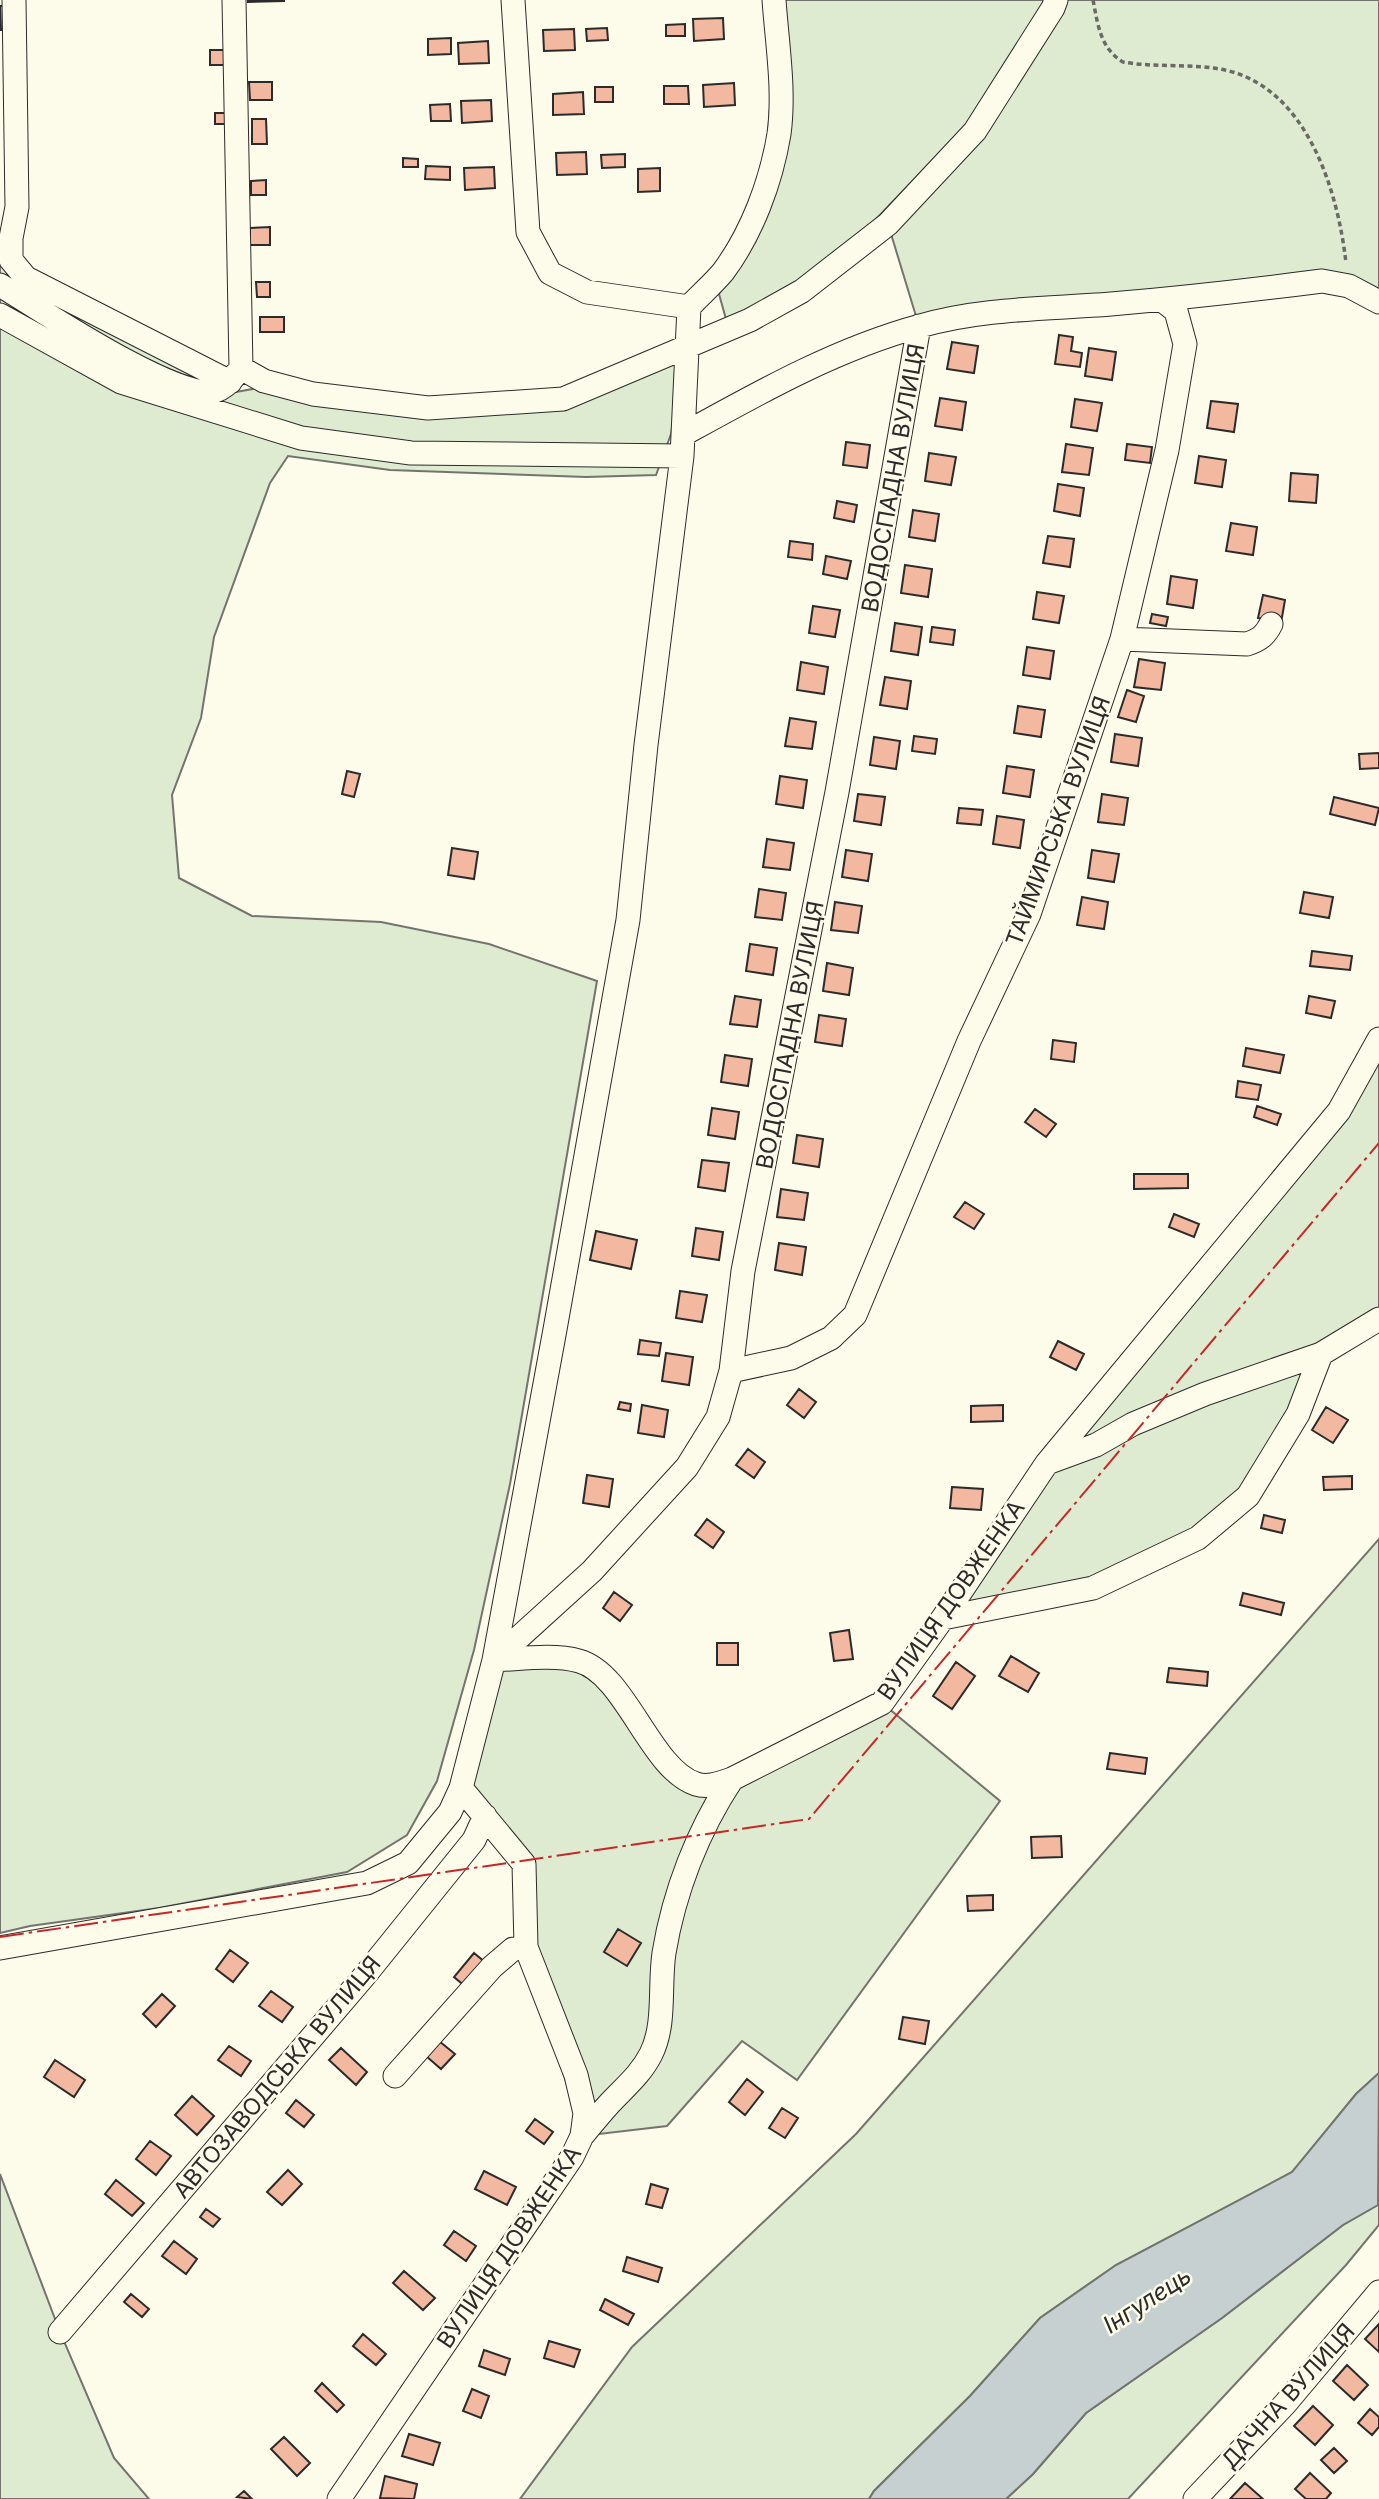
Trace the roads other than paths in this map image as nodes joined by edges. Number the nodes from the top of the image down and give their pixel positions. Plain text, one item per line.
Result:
1 (14, 0) edge
2 (234, 0) edge
3 (513, 0) edge
4 (774, 0) edge
5 (1056, 0) edge
6 (0, 285) edge
7 (1162, 300) junction
8 (1379, 302) edge
9 (689, 307) junction
10 (0, 315) edge
11 (919, 326) junction
12 (688, 345) junction
13 (235, 375) junction
14 (683, 445) junction
15 (1271, 624) dead end
16 (1122, 639) junction
17 (1379, 1039) edge
18 (1379, 1319) edge
19 (1321, 1354) junction
20 (732, 1371) junction
21 (1046, 1463) junction
22 (943, 1618) junction
23 (494, 1660) junction
24 (732, 1779) junction
25 (461, 1787) junction
26 (485, 1816) junction
27 (526, 1947) junction
28 (0, 1948) edge
29 (395, 2076) dead end
30 (582, 2136) junction
31 (1379, 2292) edge
32 (60, 2332) dead end
33 (339, 2499) edge
34 (1195, 2499) edge

1 - 13 street
2 - 13 street
3 - 9 street
4 - 9 street
5 - 12 street
6 - 13 street
7 - 8 street
7 - 11 street
7 - 16 street, ТАЙМИРСЬКА ВУЛИЦЯ
9 - 12 street
10 - 14 street
11 - 14 street
11 - 20 street, ВОДОСПАДНА ВУЛИЦЯ
12 - 13 street
12 - 14 street
14 - 23 street
15 - 16 street
16 - 20 street, ТАЙМИРСЬКА ВУЛИЦЯ
17 - 21 street, ВУЛИЦЯ ДОВЖЕНКА
18 - 19 street
19 - 21 street
19 - 22 street
20 - 23 street, ВОДОСПАДНА ВУЛИЦЯ
21 - 22 street, ВУЛИЦЯ ДОВЖЕНКА
22 - 24 street, ВУЛИЦЯ ДОВЖЕНКА
23 - 24 street, ВУЛИЦЯ ДОВЖЕНКА
23 - 25 street
24 - 30 street
25 - 26 street, ВУЛИЦЯ ДОВЖЕНКА
25 - 28 street
26 - 27 street, ВУЛИЦЯ ДОВЖЕНКА
26 - 32 street, АВТОЗАВОДСЬКА ВУЛИЦЯ
27 - 29 street
27 - 30 street, ВУЛИЦЯ ДОВЖЕНКА
30 - 33 street, ВУЛИЦЯ ДОВЖЕНКА
31 - 34 street, ДАЧНА ВУЛИЦЯ

